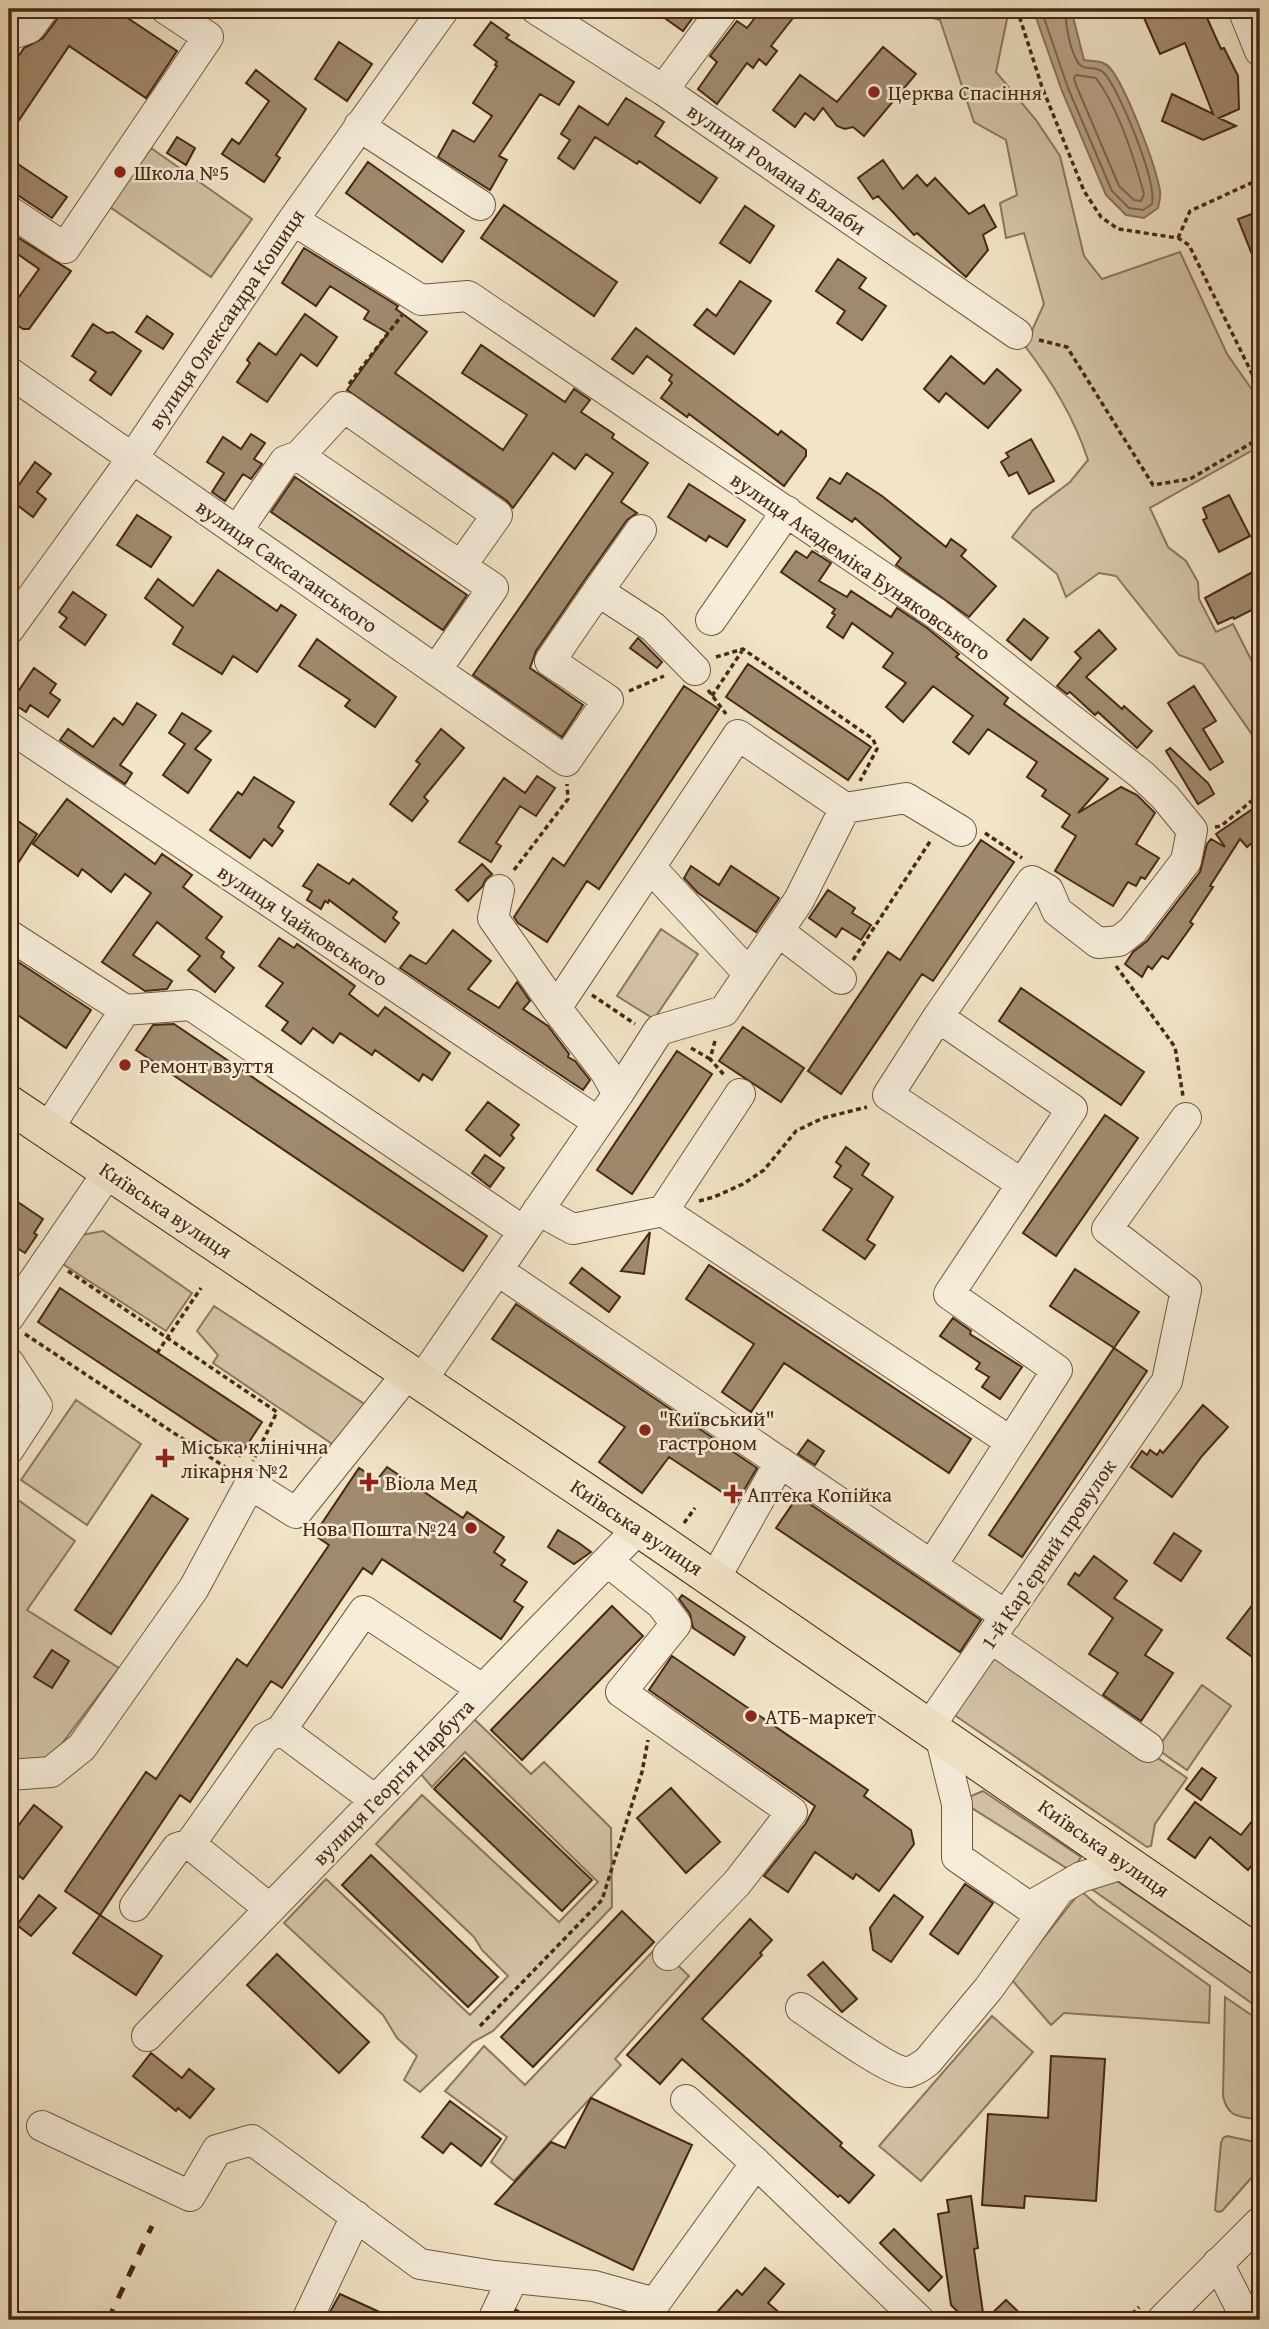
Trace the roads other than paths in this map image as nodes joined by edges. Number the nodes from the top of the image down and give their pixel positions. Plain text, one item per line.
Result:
1 (43, 9) edge
2 (166, 9) edge
3 (444, 9) edge
4 (536, 9) edge
5 (723, 9) edge
6 (1242, 9) edge
7 (9, 35) edge
8 (1260, 51) edge
9 (663, 90) junction
10 (359, 126) junction
11 (480, 205) dead end
12 (9, 211) edge
13 (293, 220) junction
14 (1017, 334) dead end
15 (9, 372) edge
16 (299, 456) junction
17 (132, 459) junction
18 (786, 511) junction
19 (641, 530) dead end
20 (237, 531) junction
21 (461, 566) junction
22 (598, 591) junction
23 (711, 620) dead end
24 (9, 629) edge
25 (436, 670) junction
26 (695, 670) road end
27 (9, 727) edge
28 (845, 808) junction
29 (953, 825) road end
30 (650, 867) junction
31 (499, 890) road end
32 (778, 931) junction
33 (9, 935) edge
34 (749, 974) junction
35 (841, 979) road end
36 (556, 1008) junction
37 (125, 1010) junction
38 (938, 1017) junction
39 (618, 1094) junction
40 (740, 1094) road end
41 (9, 1104) edge
42 (1186, 1118) road end
43 (598, 1122) junction
44 (47, 1130) junction
45 (109, 1171) junction
46 (1022, 1184) junction
47 (663, 1211) junction
48 (531, 1221) junction
49 (496, 1270) junction
50 (15, 1324) edge
51 (9, 1363) edge
52 (415, 1377) junction
53 (1011, 1442) junction
54 (9, 1449) edge
55 (780, 1462) junction
56 (639, 1528) junction
57 (607, 1561) junction
58 (932, 1565) junction
59 (714, 1580) junction
60 (998, 1627) junction
61 (482, 1689) junction
62 (281, 1730) junction
63 (934, 1731) junction
64 (1148, 1747) dead end
65 (9, 1775) edge
66 (375, 1800) junction
67 (190, 1844) junction
68 (1126, 1863) junction
69 (1059, 1890) junction
70 (135, 1906) dead end
71 (270, 1909) junction
72 (668, 1955) dead end
73 (1260, 1956) edge
74 (801, 2008) dead end
75 (147, 2036) dead end
76 (686, 2100) dead end
77 (42, 2126) dead end
78 (756, 2163) junction
79 (356, 2216) junction
80 (1260, 2221) edge
81 (1218, 2263) junction
82 (513, 2278) junction
83 (307, 2320) edge
84 (493, 2320) edge
85 (919, 2320) edge
86 (1161, 2320) edge
87 (1247, 2320) edge

1 - 7 street
2 - 12 street
3 - 10 street, вулиця Олександра Кошиця
4 - 9 street, вулиця Романа Балаби
5 - 9 street
6 - 8 street
9 - 14 street, вулиця Романа Балаби
10 - 11 street
10 - 13 street, вулиця Олександра Кошиця
13 - 17 street, вулиця Олександра Кошиця
13 - 18 street, вулиця Академіка Буняковського
15 - 17 street, вулиця Саксаганського
16 - 20 street
16 - 21 street
16 - 21 street
17 - 20 street, вулиця Саксаганського
17 - 24 street, вулиця Олександра Кошиця
18 - 23 street
18 - 38 street, вулиця Академіка Буняковського
19 - 22 street
20 - 25 street, вулиця Саксаганського
21 - 25 street
22 - 25 street, вулиця Саксаганського
22 - 26 street
27 - 43 street, вулиця Чайковського
28 - 29 street
28 - 30 street
28 - 32 street
30 - 34 street
30 - 36 street
31 - 36 street
32 - 34 street
32 - 35 street
33 - 37 street
34 - 39 street
36 - 39 street
37 - 44 street
37 - 48 street
38 - 46 street
38 - 46 street
39 - 43 street
40 - 47 street
41 - 44 main road, Київська вулиця
42 - 60 street, 1-й Карʼєрний провулок
43 - 48 street
44 - 45 main road, Київська вулиця
45 - 50 street
45 - 52 main road, Київська вулиця
46 - 53 street
47 - 48 street
47 - 53 street
48 - 49 street
49 - 52 street
49 - 55 street
51 - 54 street
52 - 56 main road, Київська вулиця
52 - 65 street
53 - 58 street
55 - 58 street
55 - 59 street
56 - 57 street, вулиця Георгія Нарбута
56 - 59 main road, Київська вулиця
57 - 61 street, вулиця Георгія Нарбута
57 - 72 street
58 - 60 street
59 - 63 main road, Київська вулиця
60 - 63 street, 1-й Карʼєрний провулок
60 - 64 street
61 - 62 street
61 - 66 street, вулиця Георгія Нарбута
62 - 66 street
62 - 67 street
63 - 68 main road, Київська вулиця
63 - 69 street
66 - 71 street, вулиця Георгія Нарбута
67 - 70 street
67 - 71 street
68 - 69 street
68 - 73 main road, Київська вулиця
69 - 74 street
71 - 75 street, вулиця Георгія Нарбута
76 - 78 street
77 - 79 street
78 - 82 street
78 - 85 street
79 - 82 street
79 - 83 street
80 - 81 street
81 - 86 street
81 - 87 street
82 - 84 street

